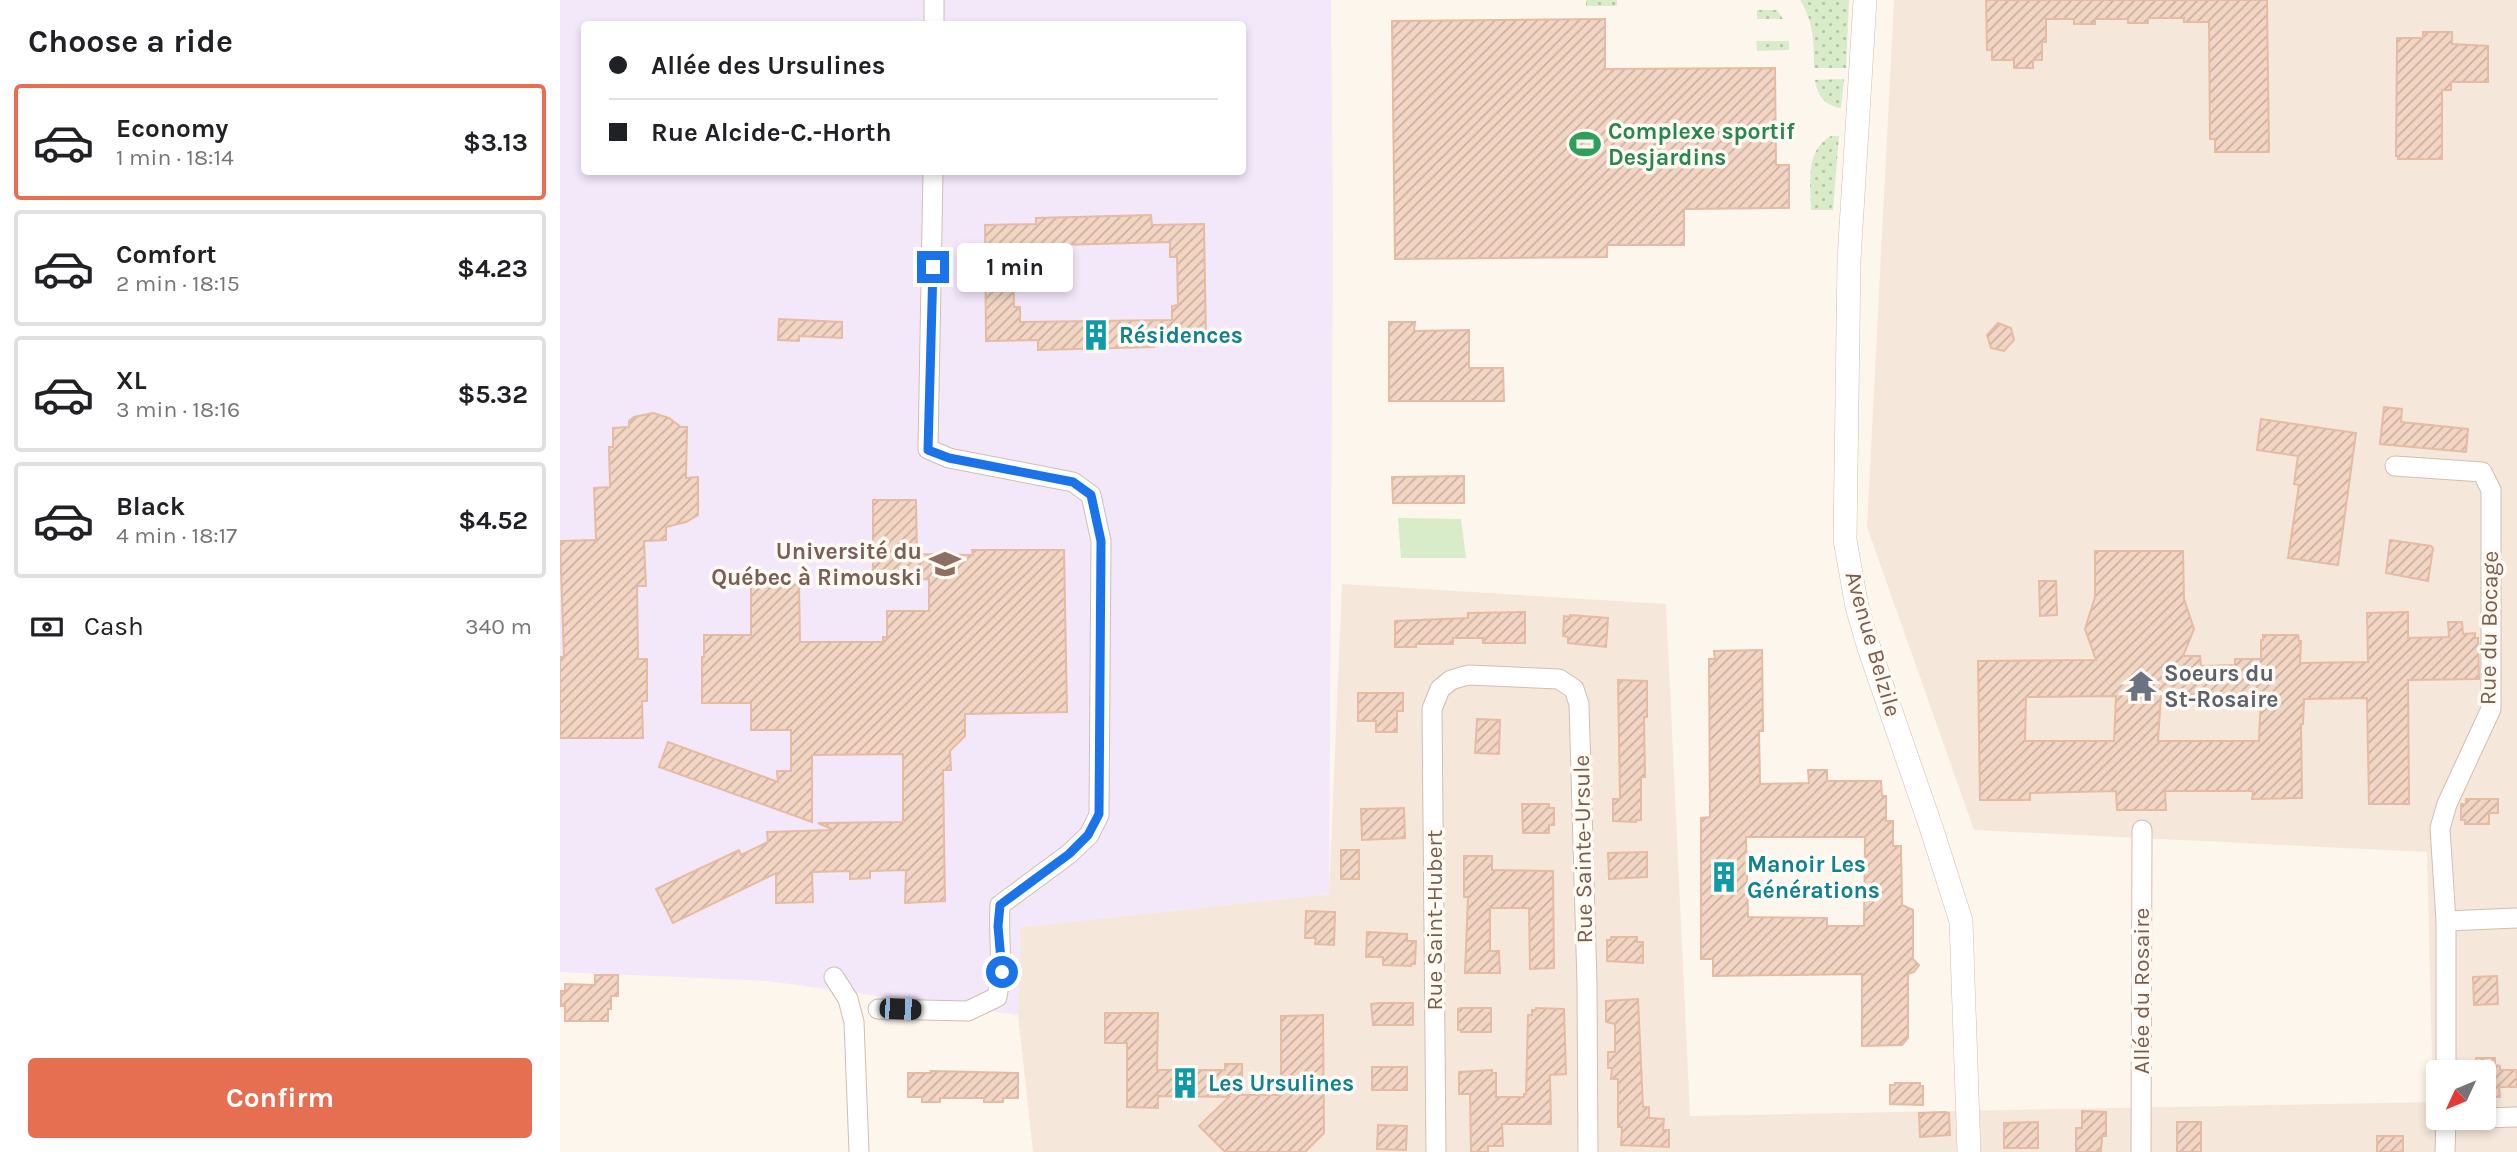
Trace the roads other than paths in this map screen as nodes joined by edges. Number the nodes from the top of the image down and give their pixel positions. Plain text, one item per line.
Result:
1 (934, 0) edge
2 (1865, 0) edge
3 (934, 21) edge
4 (933, 175) edge
5 (2395, 466) dead end
6 (1440, 690) joint
7 (2142, 830) dead end
8 (2517, 918) edge
9 (2446, 921) junction
10 (834, 976) dead end
11 (878, 1009) dead end
12 (2446, 1060) edge
13 (2517, 1117) edge
14 (2496, 1118) edge
15 (2446, 1130) edge
16 (859, 1152) edge
17 (1436, 1152) edge
18 (1588, 1152) edge
19 (1969, 1152) edge
20 (2141, 1152) edge
21 (2445, 1152) edge

1 - 3 street
2 - 19 street, Avenue Belzile
4 - 11 street
5 - 9 street, Rue du Bocage
6 - 17 street, Rue Saint-Hubert
6 - 18 street, Rue Sainte-Ursule
7 - 20 street, Allée du Rosaire
8 - 9 street
9 - 12 street, Rue du Bocage
10 - 16 street
13 - 14 street
15 - 21 street

